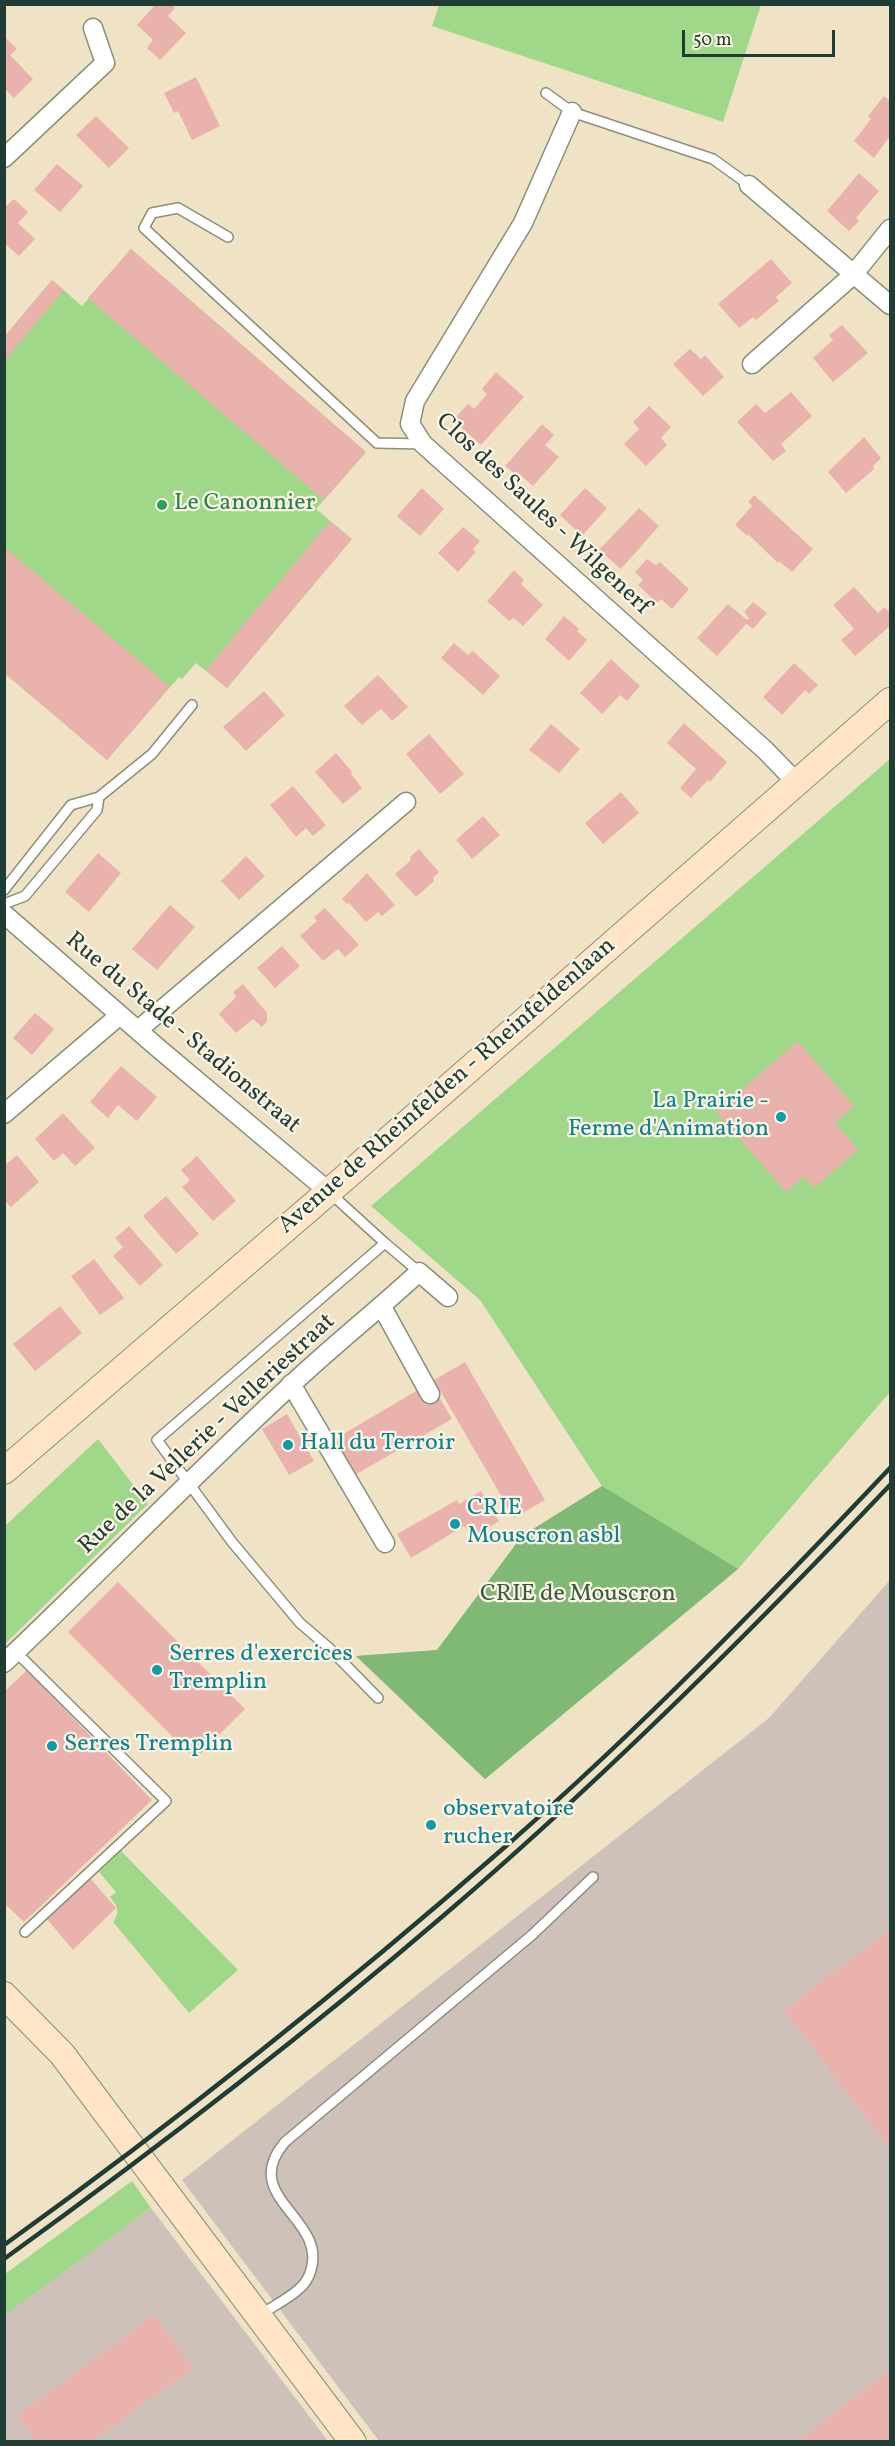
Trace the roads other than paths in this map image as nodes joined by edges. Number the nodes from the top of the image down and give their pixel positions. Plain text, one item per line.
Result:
1 (93, 28) dead end
2 (546, 93) dead end
3 (572, 112) junction
4 (4, 158) edge
5 (749, 185) joint
6 (891, 229) edge
7 (228, 237) dead end
8 (853, 275) junction
9 (891, 305) edge
10 (752, 364) dead end
11 (423, 444) junction
12 (891, 701) edge
13 (192, 705) dead end
14 (796, 782) junction
15 (99, 797) junction
16 (406, 802) dead end
17 (4, 890) edge
18 (4, 904) edge
19 (4, 914) edge
20 (120, 1015) junction
21 (138, 1030) junction
22 (4, 1114) edge
23 (328, 1191) junction
24 (385, 1243) junction
25 (418, 1272) junction
26 (448, 1296) dead end
27 (381, 1307) junction
28 (291, 1384) junction
29 (430, 1394) dead end
30 (4, 1471) edge
31 (188, 1482) junction
32 (385, 1543) dead end
33 (10, 1658) edge
34 (378, 1698) dead end
35 (593, 1877) dead end
36 (25, 1932) dead end
37 (4, 1995) edge
38 (258, 2316) junction
39 (353, 2442) edge

1 - 4 street
2 - 3 lane
3 - 5 lane
3 - 11 street, Clos des Saules - Wilgenerf
5 - 8 street
6 - 8 street
7 - 11 lane
8 - 9 street
8 - 10 street
11 - 14 street, Clos des Saules - Wilgenerf
12 - 14 main road, Avenue de Rheinfelden - Rheinfeldenlaan
13 - 15 lane
14 - 23 main road, Avenue de Rheinfelden - Rheinfeldenlaan
15 - 17 lane
15 - 18 lane
16 - 21 street
19 - 20 street, Rue du Stade - Stadionstraat
20 - 21 street, Rue du Stade - Stadionstraat
20 - 22 street
21 - 23 street, Rue du Stade - Stadionstraat
23 - 24 lane
23 - 30 main road, Avenue de Rheinfelden - Rheinfeldenlaan
24 - 25 lane
24 - 31 lane
25 - 26 street
25 - 27 street, Rue de la Vellerie - Velleriestraat
27 - 28 street, Rue de la Vellerie - Velleriestraat
27 - 29 street
28 - 31 street, Rue de la Vellerie - Velleriestraat
28 - 32 street
31 - 33 street, Rue de la Vellerie - Velleriestraat
31 - 34 lane
33 - 36 lane
35 - 38 lane
37 - 38 main road
38 - 39 main road

